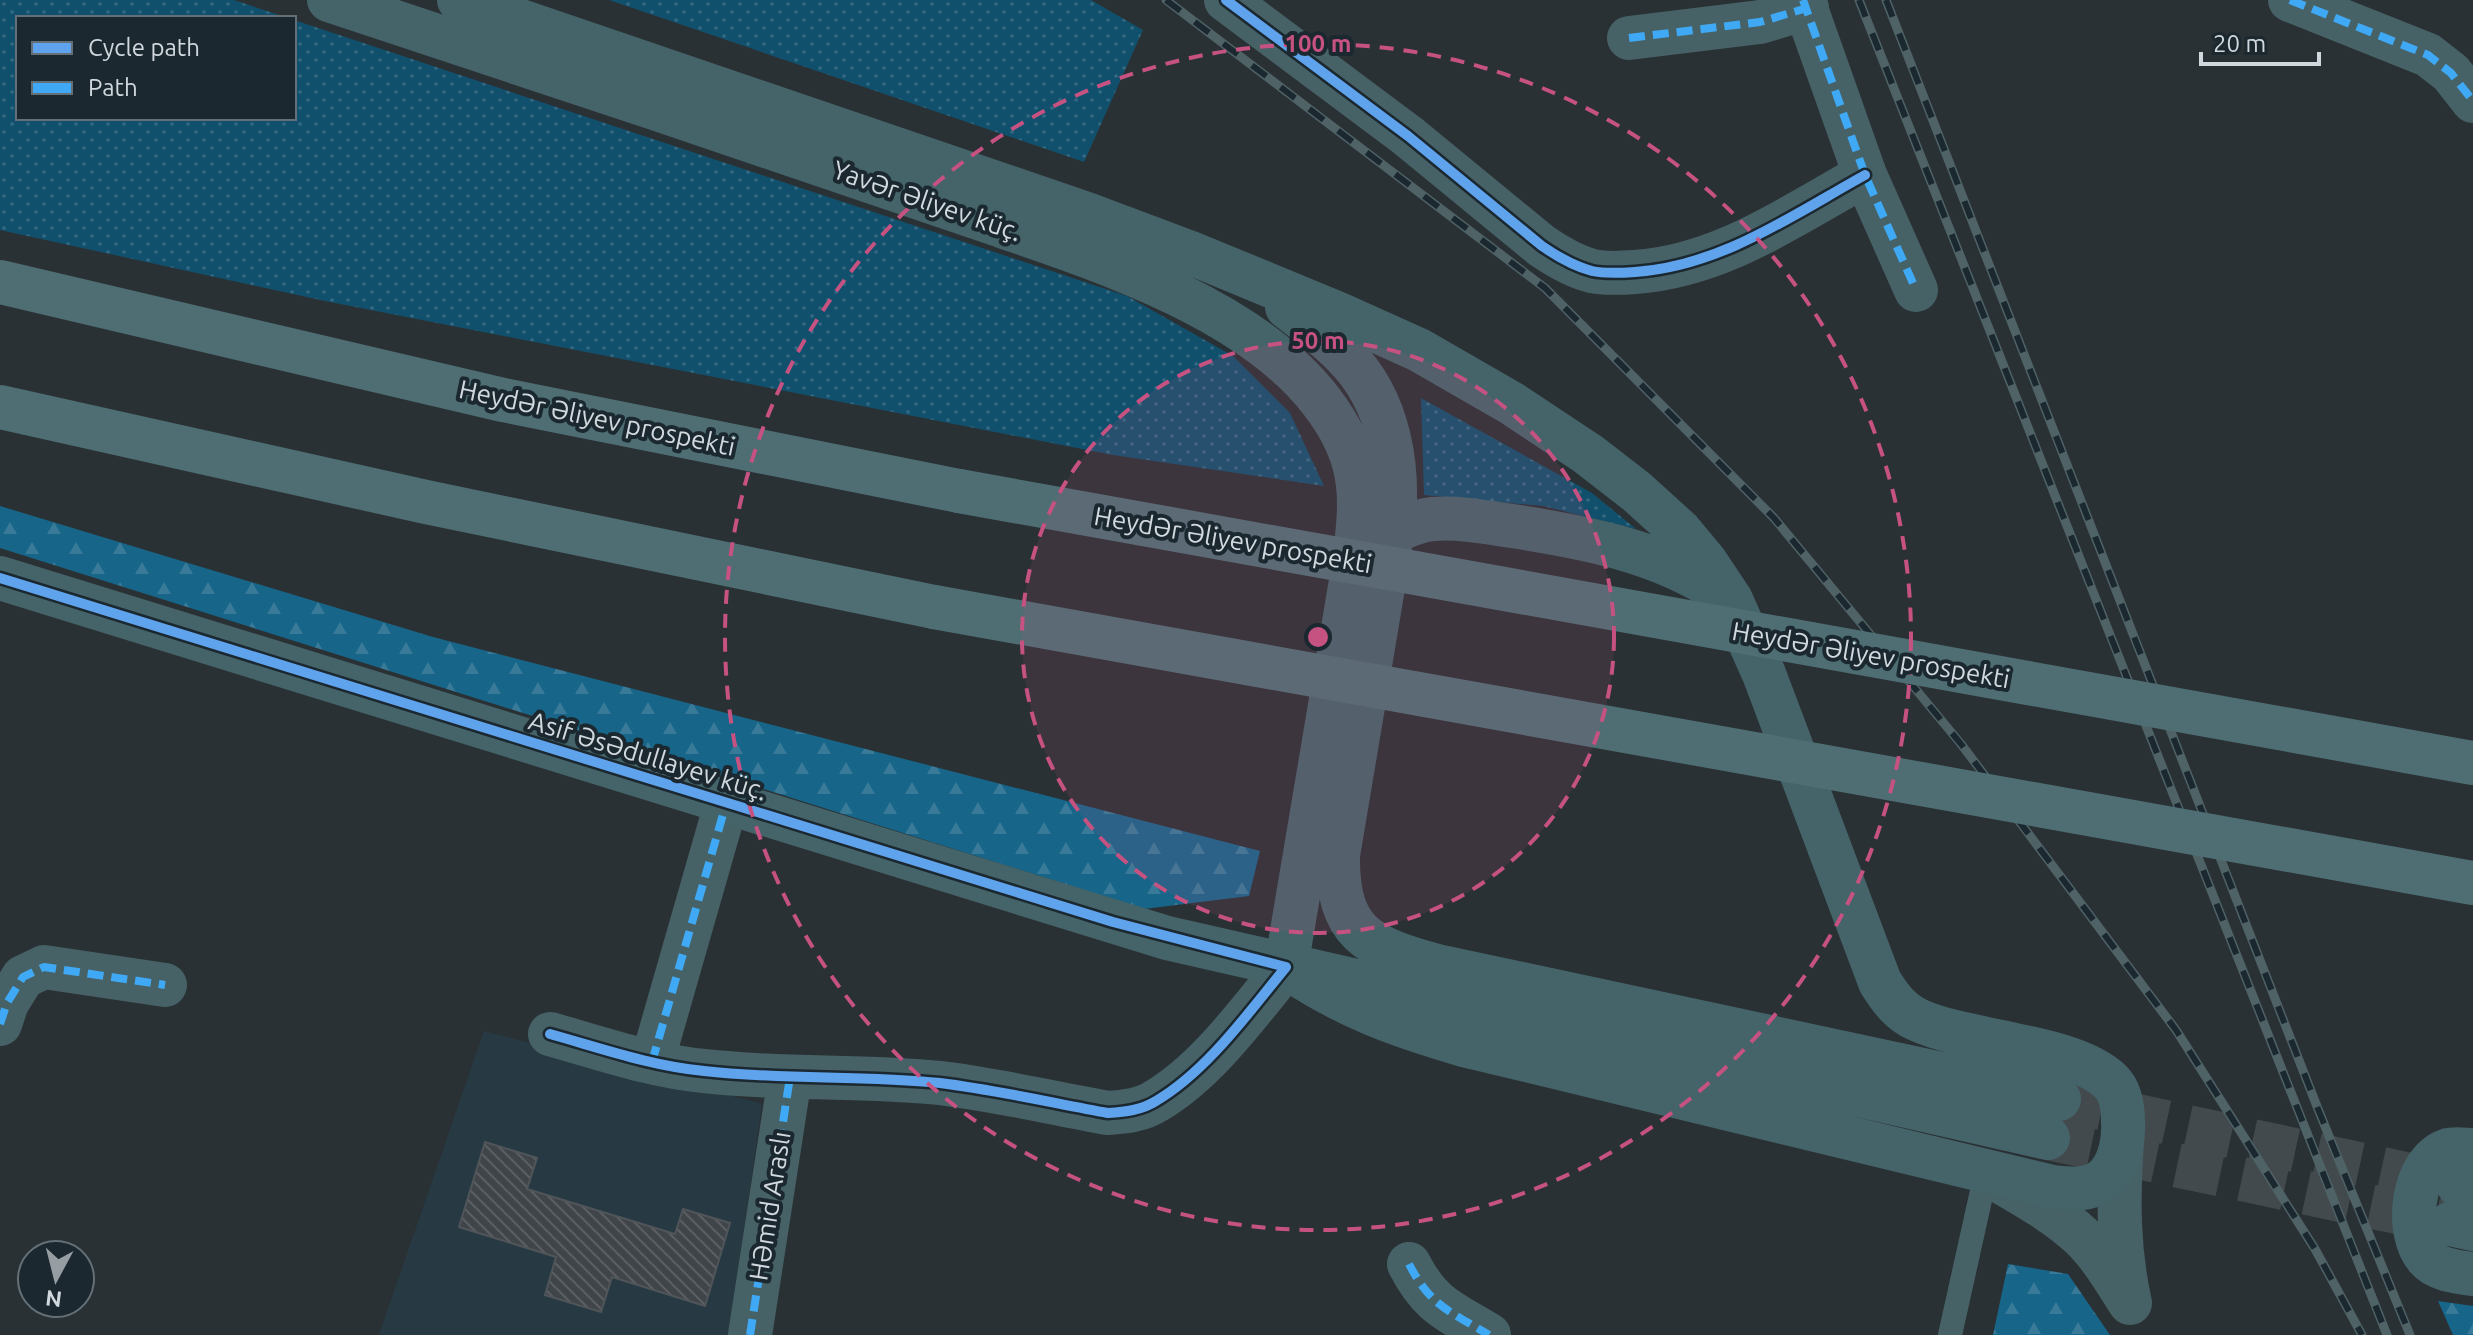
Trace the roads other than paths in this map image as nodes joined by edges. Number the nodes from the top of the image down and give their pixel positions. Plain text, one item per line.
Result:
1 (329, 0) edge
2 (459, 0) edge
3 (1226, 0) edge
4 (2290, 0) edge
5 (1805, 4) edge
6 (1629, 38) dead end
7 (2473, 101) edge
8 (1865, 175) junction
9 (1250, 277) junction
10 (0, 282) edge
11 (1916, 290) dead end
12 (0, 407) edge
13 (1392, 534) junction
14 (1352, 575) junction
15 (0, 578) edge
16 (1731, 600) junction
17 (2473, 763) edge
18 (726, 804) junction
19 (2473, 883) edge
20 (1286, 967) junction
21 (165, 985) dead end
22 (0, 1024) edge
23 (550, 1034) dead end
24 (652, 1062) junction
25 (790, 1077) junction
26 (2122, 1143) junction
27 (1986, 1173) junction
28 (2466, 1195) edge
29 (1409, 1264) dead end
30 (2473, 1274) edge
31 (2138, 1319) edge
32 (750, 1335) edge
33 (1489, 1335) edge
34 (1950, 1335) edge

1 - 14 main road, Yavər Əliyev küç.
2 - 9 main road, Yavər Əliyev küç.
3 - 8 street
4 - 7 street
5 - 6 street
5 - 8 street
8 - 11 street
9 - 13 main road
9 - 16 main road, Yavər Əliyev küç.
10 - 17 highway, Heydər Əliyev prospekti, bridge
12 - 19 highway, bridge
13 - 14 main road
13 - 16 main road
13 - 20 main road, Asif Əsədullayev küç.
14 - 20 main road, Yavər Əliyev küç.
15 - 18 main road, Asif Əsədullayev küç.
16 - 26 main road, Yavər Əliyev küç.
18 - 20 main road, Asif Əsədullayev küç.
18 - 24 street
20 - 25 street
20 - 27 main road
21 - 22 street
23 - 24 street
24 - 25 street
25 - 32 street, Həmid Araslı
26 - 27 main road
26 - 31 street
27 - 31 street
27 - 34 lane
28 - 30 main road
29 - 33 street

